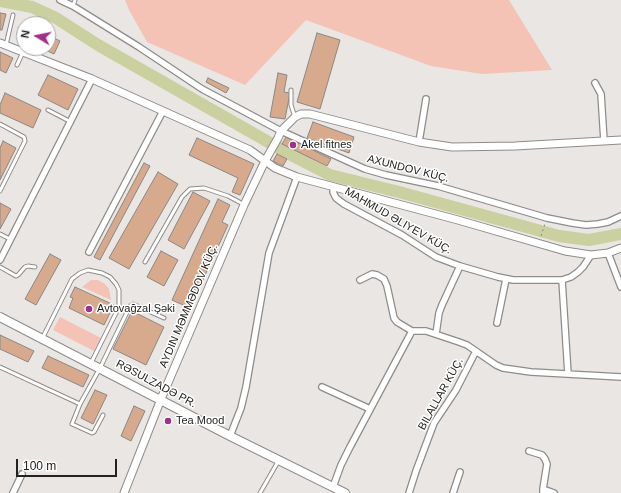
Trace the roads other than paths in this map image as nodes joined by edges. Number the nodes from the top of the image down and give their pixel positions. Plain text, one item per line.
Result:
1 (60, 0) edge
2 (74, 3) edge
3 (13, 15) dead end
4 (3, 44) edge
5 (16, 49) edge
6 (21, 56) edge
7 (35, 56) edge
8 (17, 65) dead end
9 (92, 79) junction
10 (595, 83) dead end
11 (291, 90) dead end
12 (426, 98) dead end
13 (48, 110) dead end
14 (163, 111) junction
15 (295, 117) junction
16 (71, 122) junction
17 (0, 124) edge
18 (280, 134) junction
19 (621, 140) edge
20 (604, 141) junction
21 (419, 142) junction
22 (265, 160) junction
23 (297, 177) junction
24 (334, 187) junction
25 (0, 191) edge
26 (244, 205) junction
27 (621, 216) edge
28 (0, 234) edge
29 (10, 240) junction
30 (621, 248) edge
31 (89, 252) dead end
32 (608, 253) junction
33 (592, 255) junction
34 (0, 260) edge
35 (145, 262) dead end
36 (460, 266) junction
37 (0, 267) edge
38 (35, 267) dead end
39 (506, 279) junction
40 (360, 280) dead end
41 (562, 280) junction
42 (621, 287) edge
43 (0, 317) edge
44 (164, 318) dead end
45 (497, 323) dead end
46 (412, 331) junction
47 (436, 334) junction
48 (42, 339) junction
49 (476, 351) junction
50 (91, 363) junction
51 (0, 367) edge
52 (100, 368) junction
53 (568, 374) junction
54 (621, 377) edge
55 (322, 387) dead end
56 (161, 399) junction
57 (80, 404) junction
58 (370, 409) junction
59 (103, 415) dead end
60 (230, 436) junction
61 (529, 451) dead end
62 (279, 460) junction
63 (460, 472) dead end
64 (22, 474) dead end
65 (333, 487) junction
66 (543, 491) edge
67 (13, 493) edge
68 (124, 493) edge
69 (260, 493) edge
70 (344, 493) edge
71 (409, 493) edge
72 (453, 493) edge
73 (554, 493) edge

1 - 2 street, AXUNDOV KÜÇ.
2 - 18 street, AXUNDOV KÜÇ.
3 - 4 lane
4 - 5 street
6 - 8 lane
7 - 9 street
9 - 14 street
9 - 16 street
10 - 20 street
11 - 15 lane
12 - 21 street
13 - 16 lane
14 - 22 street
14 - 31 street
15 - 18 street
15 - 21 street
16 - 29 street
17 - 25 lane
18 - 22 street
18 - 27 street, AXUNDOV KÜÇ.
19 - 20 street
20 - 21 street
22 - 23 street
22 - 26 street
23 - 24 street
23 - 60 street
24 - 33 street
24 - 36 street, MAHMUD ƏLIYEV KÜÇ.
26 - 35 lane
26 - 56 street
28 - 29 lane
29 - 34 street
30 - 32 street
32 - 33 street
32 - 42 street
33 - 41 street, MAHMUD ƏLIYEV KÜÇ.
36 - 39 street, MAHMUD ƏLIYEV KÜÇ.
36 - 47 street
37 - 38 lane
39 - 41 street, MAHMUD ƏLIYEV KÜÇ.
39 - 45 street
40 - 46 street
41 - 53 street
43 - 48 main road, RƏSULZADƏ PR.
44 - 52 lane
46 - 47 street
46 - 58 street
47 - 49 street
48 - 50 main road, RƏSULZADƏ PR.
48 - 50 lane
49 - 53 street
49 - 71 street, BILALLAR KÜÇ.
50 - 52 main road, RƏSULZADƏ PR.
51 - 57 lane
52 - 56 main road, RƏSULZADƏ PR.
52 - 57 lane
53 - 54 street
55 - 58 street
56 - 60 main road, RƏSULZADƏ PR.
56 - 68 street
57 - 59 lane
58 - 65 street
60 - 62 main road, RƏSULZADƏ PR.
61 - 66 street
62 - 65 main road, RƏSULZADƏ PR.
62 - 69 lane
63 - 72 street
64 - 67 street
65 - 70 main road, RƏSULZADƏ PR.
66 - 73 street

